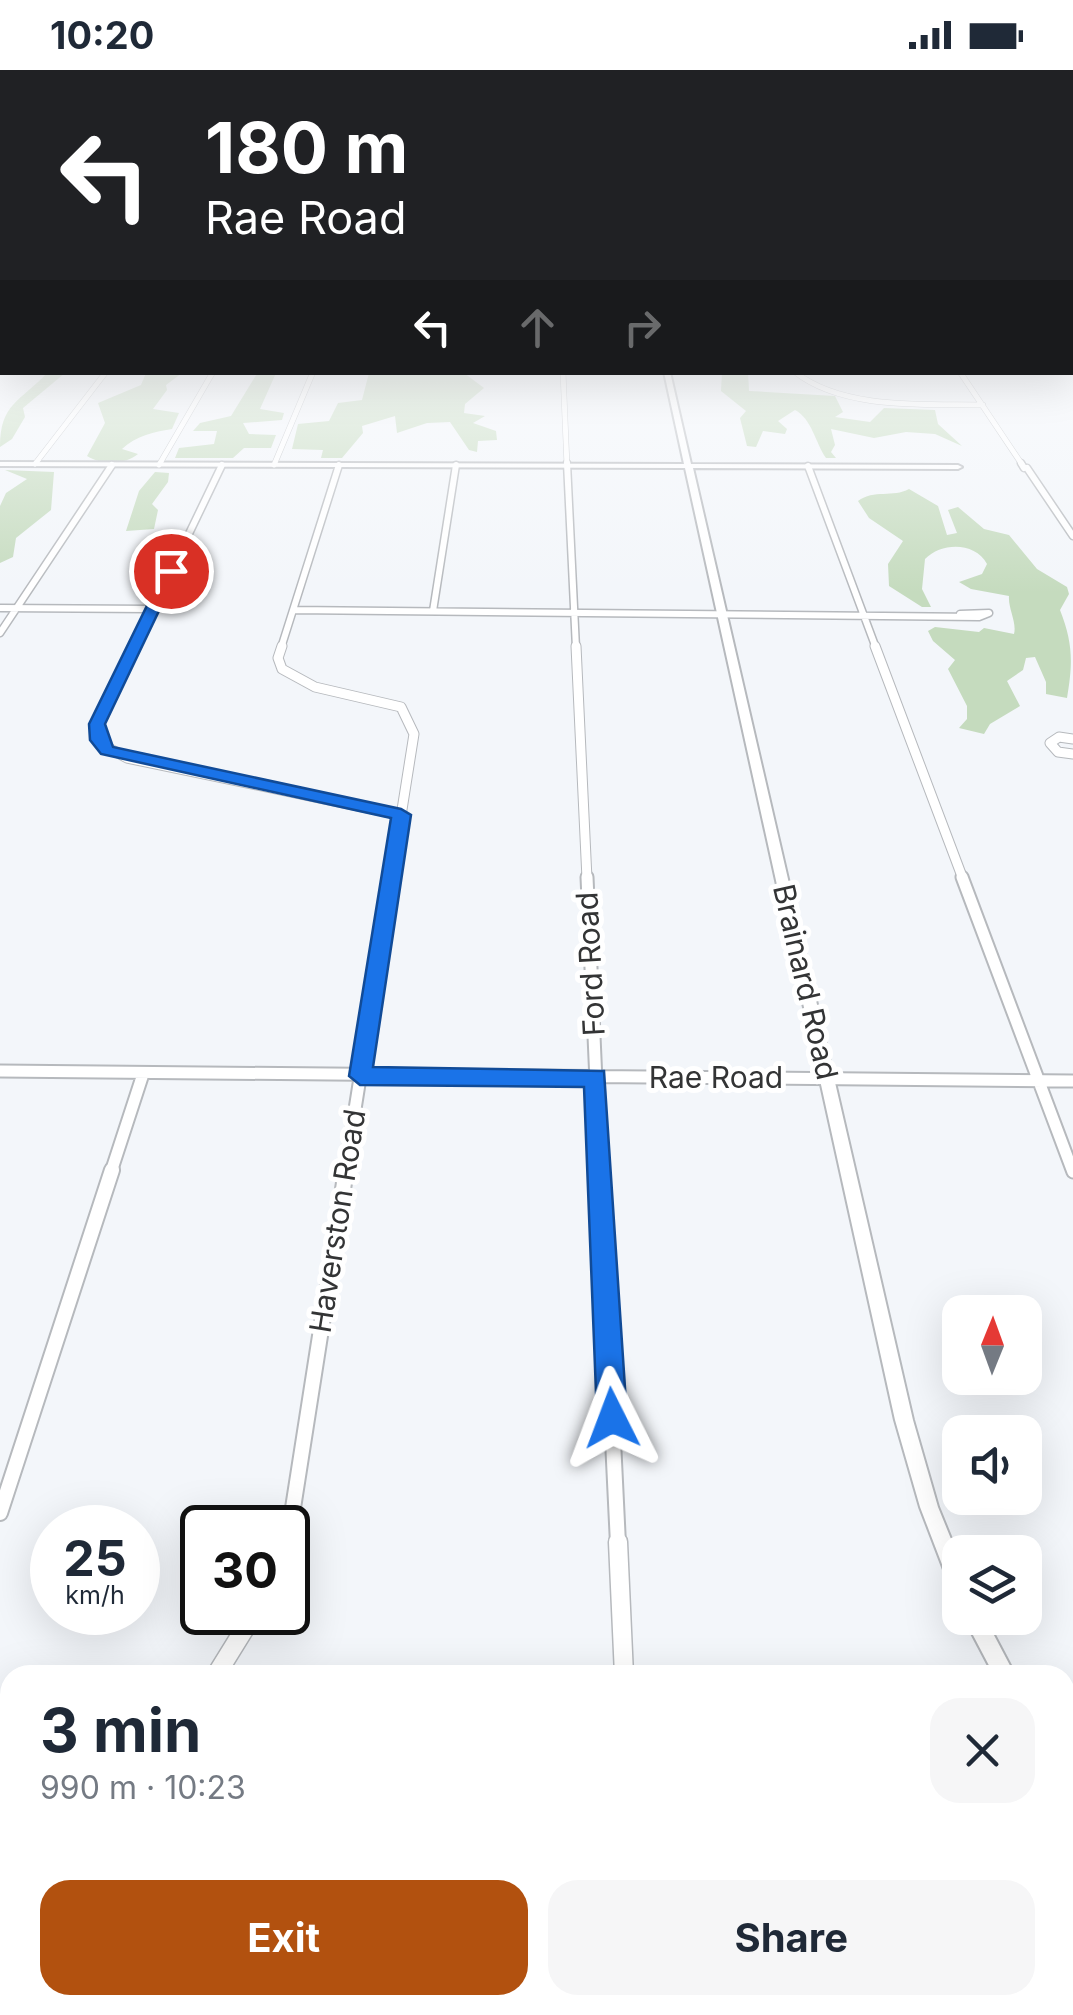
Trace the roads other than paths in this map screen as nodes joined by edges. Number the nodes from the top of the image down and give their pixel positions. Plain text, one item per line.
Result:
1 (75, 412) edge
2 (189, 412) edge
3 (296, 412) edge
4 (564, 412) edge
5 (675, 412) edge
6 (988, 412) edge
7 (0, 464) edge
8 (35, 464) junction
9 (222, 464) junction
10 (274, 464) junction
11 (456, 464) junction
12 (566, 464) junction
13 (112, 465) junction
14 (158, 465) junction
15 (339, 465) junction
16 (686, 465) junction
17 (808, 466) junction
18 (958, 467) dead end
19 (1073, 536) edge
20 (0, 608) edge
21 (17, 608) junction
22 (152, 609) junction
23 (293, 610) junction
24 (433, 611) junction
25 (575, 612) junction
26 (722, 613) junction
27 (865, 613) junction
28 (960, 614) dead end
29 (0, 633) edge
30 (1073, 739) edge
31 (1072, 756) edge
32 (401, 815) junction
33 (0, 1071) edge
34 (143, 1074) junction
35 (360, 1076) junction
36 (596, 1077) junction
37 (827, 1079) junction
38 (1039, 1080) junction
39 (1073, 1081) edge
40 (1073, 1172) edge
41 (293, 1505) edge
42 (0, 1514) edge
43 (942, 1536) edge
44 (241, 1635) edge
45 (983, 1635) edge
46 (222, 1665) edge
47 (624, 1665) edge
48 (1000, 1665) edge

1 - 8 street
2 - 14 street
3 - 10 street
4 - 12 street, Ford Road
5 - 16 street, Brainard Road
6 - 19 street
7 - 8 street
8 - 13 street
9 - 10 street
9 - 14 street
9 - 22 street
10 - 15 street
11 - 12 street
11 - 15 street
11 - 24 street
12 - 16 street
12 - 25 street, Ford Road
13 - 14 street
13 - 21 street
15 - 23 street, Haverston Road
16 - 17 street
16 - 26 street, Brainard Road
17 - 18 street
17 - 27 street
20 - 21 street
21 - 22 street
21 - 29 street
22 - 32 street
23 - 24 street
23 - 32 street, Haverston Road
24 - 25 street
25 - 26 street
25 - 36 street, Ford Road
26 - 27 street
26 - 37 street, Brainard Road
27 - 28 street
27 - 38 street
30 - 31 street
32 - 35 street, Haverston Road
33 - 34 street, Rae Road
34 - 35 street, Rae Road
34 - 42 street
35 - 36 street, Rae Road
35 - 41 street, Haverston Road
36 - 37 street, Rae Road
36 - 47 street, Ford Road
37 - 38 street, Rae Road
37 - 43 street, Brainard Road
38 - 39 street, Rae Road
38 - 40 street
44 - 46 street
45 - 48 street

